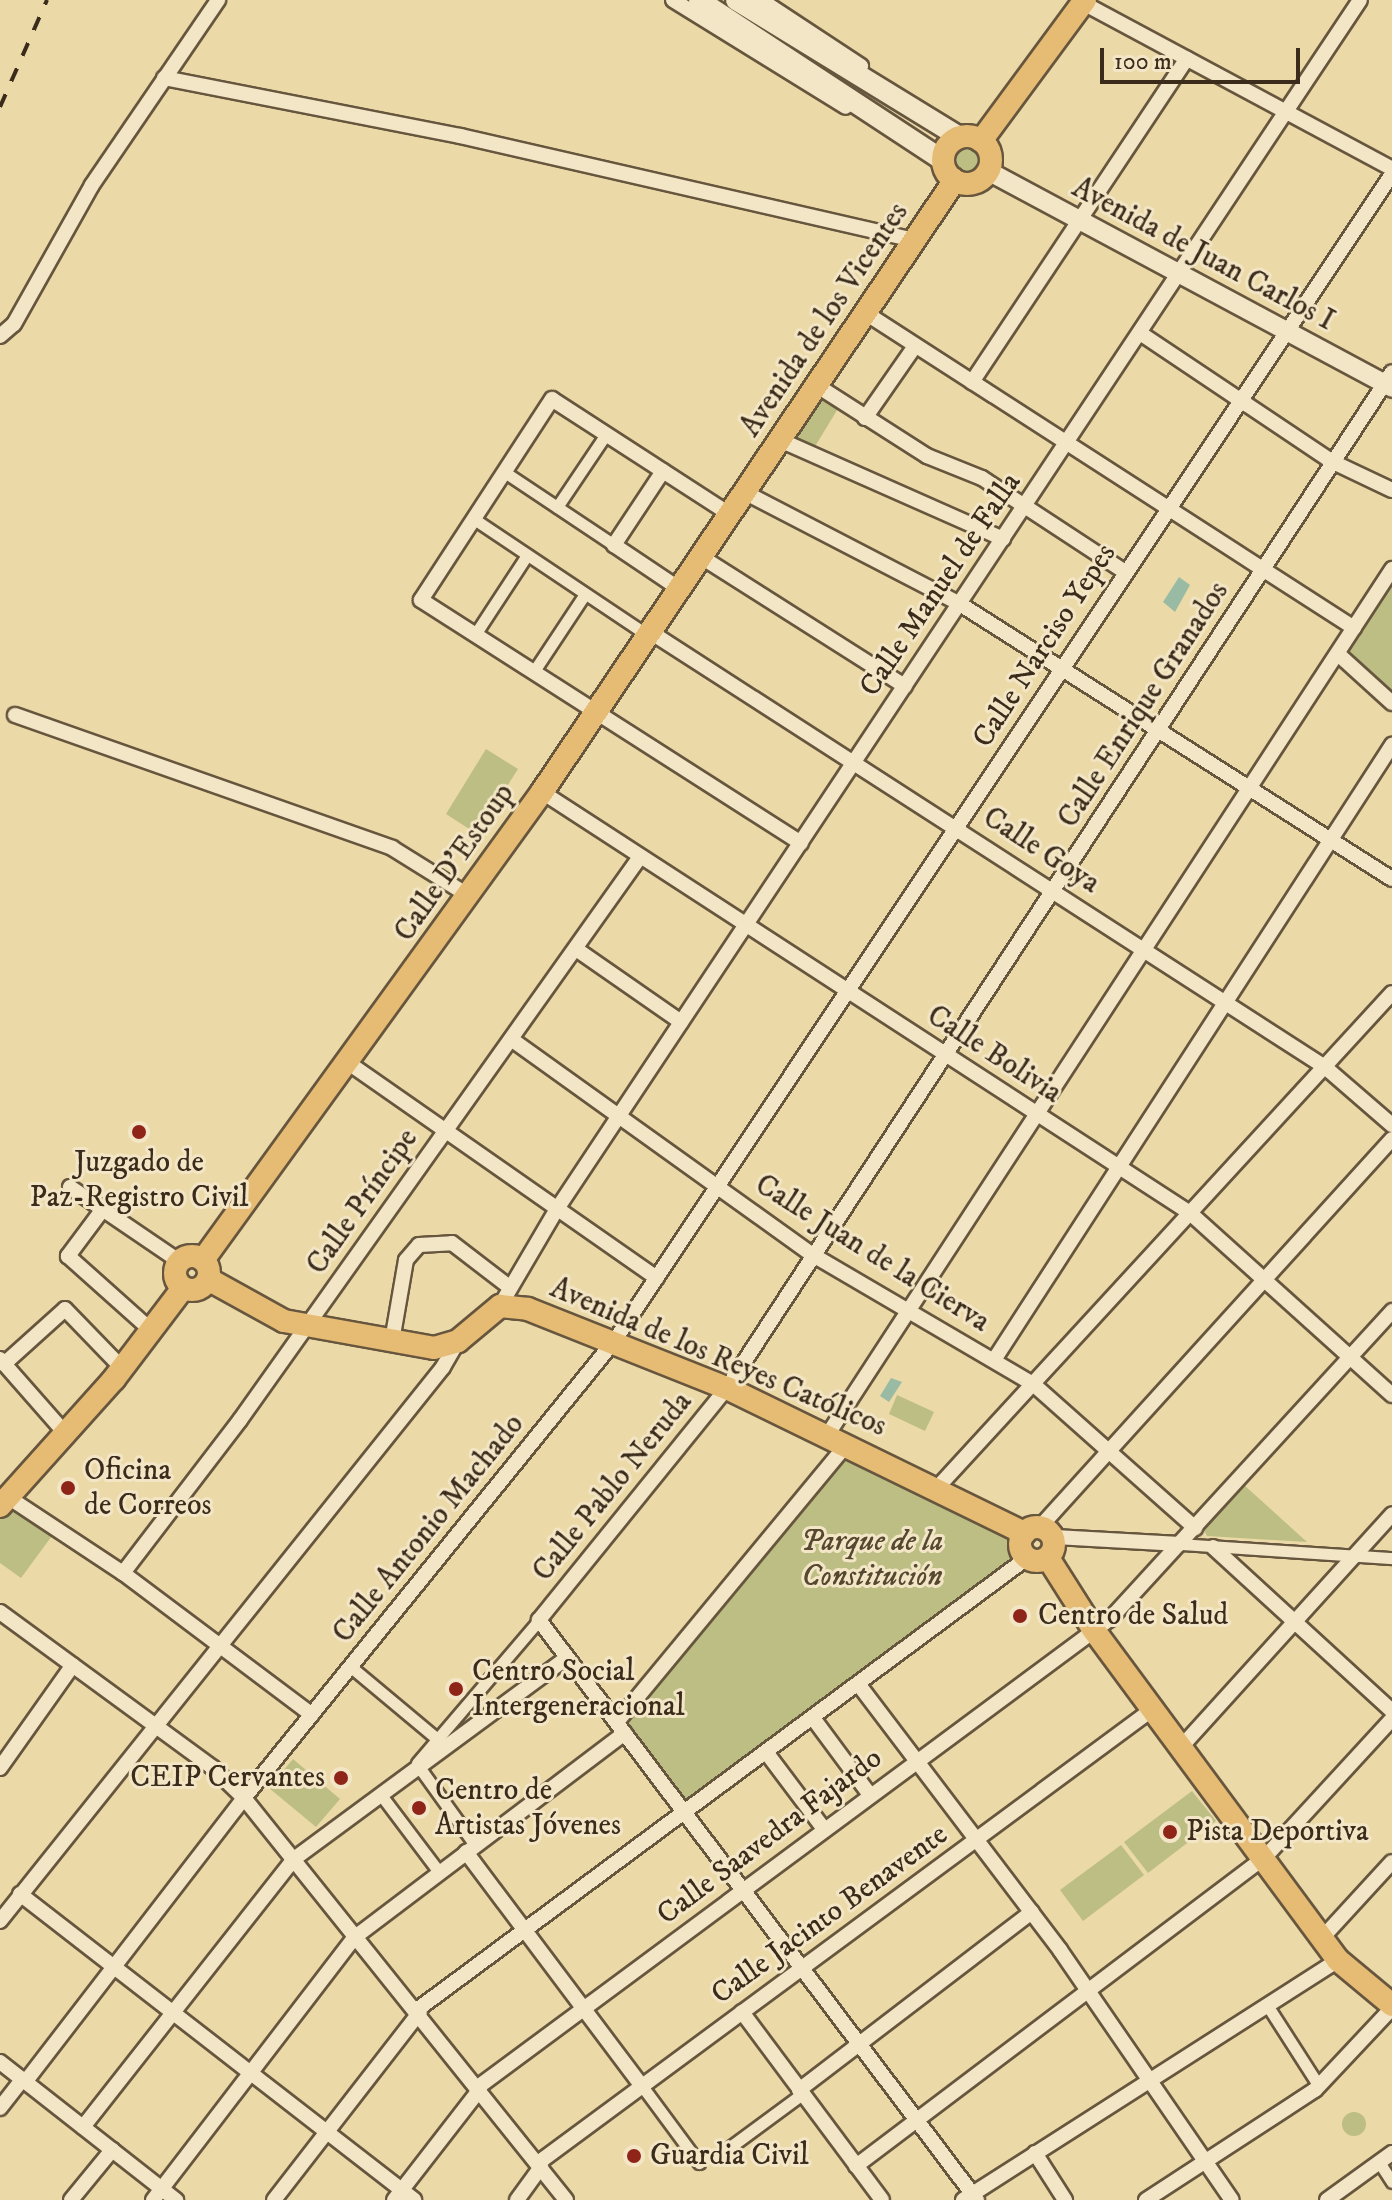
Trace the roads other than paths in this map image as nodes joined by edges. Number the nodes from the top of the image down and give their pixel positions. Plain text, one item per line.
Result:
1 (218, 0) edge
2 (673, 0) edge
3 (699, 0) edge
4 (736, 0) edge
5 (761, 0) edge
6 (1360, 0) edge
7 (1084, 1) edge
8 (1187, 59) junction
9 (164, 78) junction
10 (1286, 111) junction
11 (896, 114) junction
12 (971, 139) junction
13 (943, 160) junction
14 (988, 171) junction
15 (1392, 171) edge
16 (955, 180) junction
17 (1080, 220) junction
18 (913, 240) junction
19 (1179, 276) junction
20 (864, 312) junction
21 (1287, 330) junction
22 (1140, 333) junction
23 (0, 336) edge
24 (915, 346) junction
25 (1389, 381) edge
26 (972, 382) junction
27 (816, 385) junction
28 (1240, 400) junction
29 (865, 418) junction
30 (606, 434) junction
31 (780, 440) junction
32 (1068, 442) junction
33 (1333, 462) junction
34 (663, 471) junction
35 (506, 473) junction
36 (1392, 490) edge
37 (746, 493) junction
38 (557, 507) junction
39 (1023, 509) junction
40 (1167, 510) junction
41 (731, 515) junction
42 (477, 521) junction
43 (1003, 539) junction
44 (614, 545) junction
45 (527, 555) junction
46 (703, 558) junction
47 (1392, 569) edge
48 (1262, 570) junction
49 (1125, 572) junction
50 (681, 590) junction
51 (585, 594) junction
52 (960, 604) junction
53 (1354, 628) junction
54 (476, 633) junction
55 (651, 635) junction
56 (1338, 654) junction
57 (1062, 669) junction
58 (534, 671) junction
59 (905, 686) junction
60 (1390, 698) edge
61 (598, 712) junction
62 (15, 715) dead end
63 (1159, 729) junction
64 (1392, 745) edge
65 (854, 762) junction
66 (1248, 788) junction
67 (542, 792) junction
68 (956, 827) junction
69 (1332, 841) junction
70 (801, 843) junction
71 (640, 857) junction
72 (1389, 872) edge
73 (1055, 892) junction
74 (469, 896) junction
75 (747, 925) junction
76 (576, 949) junction
77 (1146, 949) junction
78 (849, 992) junction
79 (1392, 993) edge
80 (1228, 1003) junction
81 (681, 1022) junction
82 (511, 1039) junction
83 (947, 1056) junction
84 (350, 1064) junction
85 (1325, 1067) junction
86 (619, 1116) junction
87 (1038, 1116) junction
88 (1392, 1125) edge
89 (446, 1130) junction
90 (1392, 1139) edge
91 (1121, 1168) junction
92 (70, 1187) dead end
93 (717, 1187) junction
94 (103, 1209) junction
95 (557, 1209) junction
96 (1190, 1213) junction
97 (813, 1255) junction
98 (179, 1261) junction
99 (206, 1270) junction
100 (657, 1278) junction
101 (1264, 1279) junction
102 (183, 1288) junction
103 (504, 1296) junction
104 (1392, 1311) edge
105 (908, 1313) junction
106 (307, 1327) junction
107 (152, 1331) junction
108 (615, 1340) junction
109 (392, 1341) junction
110 (458, 1341) junction
111 (1351, 1357) junction
112 (994, 1360) junction
113 (2, 1361) edge
114 (122, 1368) junction
115 (1033, 1384) junction
116 (727, 1388) junction
117 (1392, 1395) edge
118 (65, 1433) junction
119 (837, 1439) junction
120 (1108, 1448) junction
121 (937, 1488) junction
122 (4, 1502) edge
123 (1392, 1514) edge
124 (1195, 1528) junction
125 (1038, 1543) junction
126 (1180, 1544) junction
127 (1213, 1547) junction
128 (1354, 1556) junction
129 (1392, 1558) edge
130 (123, 1573) junction
131 (0, 1612) edge
132 (539, 1620) junction
133 (1295, 1621) junction
134 (1093, 1629) junction
135 (221, 1644) junction
136 (567, 1658) junction
137 (73, 1665) junction
138 (351, 1667) junction
139 (859, 1685) junction
140 (1153, 1709) junction
141 (1392, 1711) edge
142 (312, 1715) junction
143 (813, 1718) junction
144 (1392, 1719) edge
145 (156, 1725) junction
146 (621, 1728) junction
147 (437, 1739) junction
148 (1182, 1746) junction
149 (766, 1752) junction
150 (916, 1761) junction
151 (419, 1767) junction
152 (0, 1768) edge
153 (405, 1777) junction
154 (381, 1795) junction
155 (870, 1795) junction
156 (244, 1798) junction
157 (685, 1811) junction
158 (824, 1829) junction
159 (976, 1839) junction
160 (471, 1848) junction
161 (1265, 1857) junction
162 (294, 1859) junction
163 (1392, 1862) edge
164 (439, 1872) junction
165 (743, 1889) junction
166 (20, 1894) junction
167 (1032, 1912) junction
168 (0, 1921) edge
169 (524, 1929) junction
170 (355, 1937) junction
171 (1322, 1938) junction
172 (1338, 1960) junction
173 (114, 1968) junction
174 (801, 1968) junction
175 (1089, 1993) junction
176 (1267, 2005) junction
177 (1392, 2006) edge
178 (584, 2007) junction
179 (419, 2011) junction
180 (742, 2012) junction
181 (174, 2014) junction
182 (860, 2045) junction
183 (0, 2062) edge
184 (250, 2072) junction
185 (1152, 2077) junction
186 (24, 2080) junction
187 (642, 2086) junction
188 (1319, 2086) junction
189 (479, 2088) junction
190 (801, 2092) junction
191 (0, 2108) edge
192 (918, 2121) junction
193 (83, 2127) junction
194 (326, 2133) junction
195 (112, 2150) junction
196 (726, 2150) dead end
197 (1035, 2153) junction
198 (1392, 2153) edge
199 (1207, 2160) junction
200 (699, 2163) dead end
201 (540, 2165) junction
202 (1381, 2165) junction
203 (856, 2166) junction
204 (1392, 2182) edge
205 (157, 2194) edge
206 (398, 2195) edge
207 (971, 2198) edge
208 (71, 2200) edge
209 (176, 2200) edge
210 (274, 2200) edge
211 (414, 2200) edge
212 (517, 2200) edge
213 (566, 2200) edge
214 (882, 2200) edge
215 (1065, 2200) edge
216 (1146, 2200) edge
217 (1232, 2200) edge
218 (1327, 2200) edge

1 - 9 street
2 - 11 street
3 - 11 main road
4 - 11 main road
5 - 11 street
6 - 10 street, Calle Manuel de Falla
7 - 8 street
7 - 12 main road
8 - 10 street
8 - 17 street
9 - 18 street
9 - 23 street
10 - 15 street
10 - 19 street, Calle Manuel de Falla
11 - 12 main road
11 - 13 main road
12 - 13 main road
12 - 14 main road
13 - 16 main road
14 - 16 main road
14 - 17 street, Avenida de Juan Carlos I
15 - 21 street, Calle Narciso Yepes
16 - 18 main road, Avenida de los Vicentes
17 - 19 street, Avenida de Juan Carlos I
17 - 26 street
18 - 20 main road, Avenida de los Vicentes
19 - 21 street, Avenida de Juan Carlos I
19 - 22 street, Calle Manuel de Falla
20 - 24 street
20 - 27 main road, Avenida de los Vicentes
21 - 25 street, Avenida de Juan Carlos I
21 - 28 street, Calle Narciso Yepes
22 - 28 street
22 - 32 street, Calle Manuel de Falla
24 - 26 street
24 - 29 street
25 - 33 street, Calle Enrique Granados
26 - 32 street
27 - 29 street
27 - 31 main road, Avenida de los Vicentes
28 - 33 street
28 - 40 street, Calle Narciso Yepes
29 - 39 street
30 - 34 street
30 - 35 street
30 - 38 street
31 - 37 main road, Avenida de los Vicentes
31 - 43 street
32 - 39 street, Calle Manuel de Falla
32 - 40 street
33 - 36 street
33 - 48 street, Calle Enrique Granados
34 - 41 street
34 - 44 street
35 - 38 street
35 - 42 street
37 - 41 main road, Calle D'Estoup
37 - 52 street
38 - 44 street
39 - 43 street, Calle Manuel de Falla
39 - 49 street
40 - 48 street
40 - 49 street, Calle Narciso Yepes
41 - 46 main road, Calle D'Estoup
42 - 45 street
42 - 54 street
43 - 52 street, Calle Manuel de Falla
44 - 50 street
45 - 51 street
45 - 54 street
46 - 50 main road, Calle D'Estoup
46 - 59 street
47 - 53 street
48 - 53 street
48 - 63 street, Calle Enrique Granados
49 - 57 street, Calle Narciso Yepes
50 - 55 main road, Calle D'Estoup
51 - 55 street
51 - 58 street
52 - 57 street
52 - 59 street, Calle Manuel de Falla
53 - 56 street
54 - 58 street
55 - 61 main road, Calle D'Estoup
55 - 65 street, Calle Goya
56 - 60 street
56 - 66 street
57 - 63 street
57 - 68 street, Calle Narciso Yepes
58 - 61 street
59 - 65 street, Calle Manuel de Falla
61 - 67 main road, Calle D'Estoup
61 - 70 street
62 - 74 street
63 - 66 street
63 - 73 street, Calle Enrique Granados
64 - 69 street
65 - 68 street, Calle Goya
65 - 70 street, Calle Manuel de Falla
66 - 69 street
66 - 77 street
67 - 71 street, Calle Bolivia
67 - 74 main road, Calle D'Estoup
68 - 73 street, Calle Goya
68 - 78 street, Calle Narciso Yepes
69 - 72 street
69 - 80 street
70 - 75 street, Calle Manuel de Falla
71 - 75 street, Calle Bolivia
71 - 76 street, Calle Príncipe
73 - 77 street, Calle Goya
73 - 83 street, Calle Enrique Granados
74 - 84 main road, Calle D'Estoup
75 - 78 street, Calle Bolivia
75 - 81 street, Calle Manuel de Falla
76 - 81 street
76 - 82 street, Calle Príncipe
77 - 80 street, Calle Goya
77 - 87 street
78 - 83 street, Calle Bolivia
78 - 93 street, Calle Antonio Machado
79 - 85 street
80 - 85 street, Calle Goya
80 - 91 street
81 - 86 street, Calle Manuel de Falla
82 - 86 street, Calle Juan de la Cierva
82 - 89 street, Calle Príncipe
83 - 87 street, Calle Bolivia
83 - 97 street, Calle Pablo Neruda
84 - 89 street
84 - 99 main road, Calle D'Estoup
85 - 88 street, Calle Goya
85 - 96 street
86 - 93 street, Calle Juan de la Cierva
86 - 95 street, Calle Manuel de Falla
87 - 91 street, Calle Bolivia
87 - 105 street
89 - 95 street
89 - 106 street, Calle Príncipe
90 - 101 street
91 - 96 street, Calle Bolivia
91 - 112 street
92 - 94 street
93 - 97 street, Calle Juan de la Cierva
93 - 100 street, Calle Antonio Machado
94 - 98 street
94 - 107 street
95 - 100 street
95 - 103 street, Calle Manuel de Falla
96 - 101 street, Calle Bolivia
96 - 115 street
97 - 105 street, Calle Juan de la Cierva
97 - 116 street, Calle Pablo Neruda
98 - 99 main road
98 - 102 main road
99 - 102 main road
99 - 106 main road
100 - 108 street, Calle Antonio Machado
101 - 111 street, Calle Bolivia
101 - 120 street
102 - 107 main road
103 - 108 main road, Avenida de los Reyes Católicos
103 - 109 street
103 - 110 main road, Avenida de los Reyes Católicos
104 - 111 street, Calle Saavedra Fajardo
105 - 112 street, Calle Juan de la Cierva
105 - 119 street
106 - 109 main road
106 - 130 street, Calle Príncipe
107 - 114 main road
108 - 116 main road, Avenida de los Reyes Católicos
108 - 138 street, Calle Antonio Machado
109 - 110 main road
110 - 135 street
111 - 117 street, Calle Bolivia
111 - 124 street, Calle Saavedra Fajardo
112 - 115 street, Calle Juan de la Cierva
113 - 114 street
113 - 118 street
114 - 118 main road
115 - 120 street, Calle Juan de la Cierva
115 - 121 street
116 - 119 main road, Avenida de los Reyes Católicos
116 - 132 street, Calle Pablo Neruda
118 - 122 main road
119 - 121 main road, Avenida de los Reyes Católicos
119 - 146 street
120 - 124 street, Calle Juan de la Cierva
120 - 125 street
121 - 125 main road, Avenida de los Reyes Católicos
122 - 130 street
123 - 128 street
124 - 126 street, Calle Saavedra Fajardo
125 - 126 street
125 - 134 main road
125 - 139 street
126 - 127 street
126 - 134 street, Calle Saavedra Fajardo
127 - 128 street
127 - 133 street
128 - 129 street
128 - 133 street
130 - 135 street
131 - 137 street
132 - 136 street
132 - 147 street, Calle Pablo Neruda
133 - 141 street
133 - 148 street
134 - 140 main road
134 - 150 street, Calle Saavedra Fajardo
135 - 142 street
135 - 145 street
136 - 146 street
136 - 151 street
137 - 145 street
137 - 152 street
138 - 142 street, Calle Antonio Machado
138 - 147 street
139 - 143 street
139 - 150 street
140 - 148 main road
140 - 159 street, Calle Jacinto Benavente
142 - 156 street, Calle Antonio Machado
143 - 149 street
143 - 155 street
144 - 161 street
145 - 156 street
145 - 166 street
146 - 157 street
146 - 160 street
147 - 153 street, Calle Pablo Neruda
148 - 161 main road
149 - 157 street
149 - 158 street
150 - 155 street, Calle Saavedra Fajardo
150 - 159 street
151 - 153 street
151 - 160 street
153 - 154 street
154 - 162 street
154 - 164 street
155 - 158 street, Calle Saavedra Fajardo
156 - 162 street
156 - 173 street, Calle Antonio Machado
157 - 165 street
157 - 169 street
158 - 165 street, Calle Saavedra Fajardo
159 - 167 street
159 - 174 street, Calle Jacinto Benavente
160 - 164 street
160 - 169 street
161 - 171 main road
161 - 175 street
162 - 170 street
162 - 181 street
163 - 171 street
164 - 170 street
165 - 174 street
165 - 178 street, Calle Saavedra Fajardo
166 - 168 street
166 - 173 street
167 - 175 street
167 - 182 street
169 - 178 street
169 - 179 street
170 - 179 street
170 - 184 street
171 - 172 main road
172 - 176 street
172 - 177 main road
173 - 181 street
173 - 186 street, Calle Antonio Machado
174 - 180 street, Calle Jacinto Benavente
174 - 182 street
175 - 185 street
175 - 192 street
176 - 185 street
176 - 188 street
177 - 188 street
178 - 187 street
178 - 189 street, Calle Saavedra Fajardo
179 - 189 street
179 - 194 street
180 - 187 street, Calle Jacinto Benavente
180 - 190 street
181 - 184 street
181 - 193 street
182 - 190 street
182 - 192 street
183 - 186 street
184 - 194 street
184 - 205 street
185 - 197 street
185 - 199 street
186 - 191 street, Calle Antonio Machado
186 - 193 street
187 - 200 street
187 - 201 street, Calle Jacinto Benavente
188 - 199 street
189 - 201 street
189 - 206 street, Calle Saavedra Fajardo
190 - 196 street
190 - 203 street
192 - 203 street
192 - 207 street
193 - 195 street
194 - 206 street
194 - 210 street
195 - 205 street
195 - 208 street
197 - 207 street
197 - 215 street
198 - 202 street
199 - 216 street
199 - 217 street
201 - 212 street, Calle Jacinto Benavente
201 - 213 street
202 - 204 street
202 - 218 street
203 - 214 street
205 - 209 street
206 - 211 street

